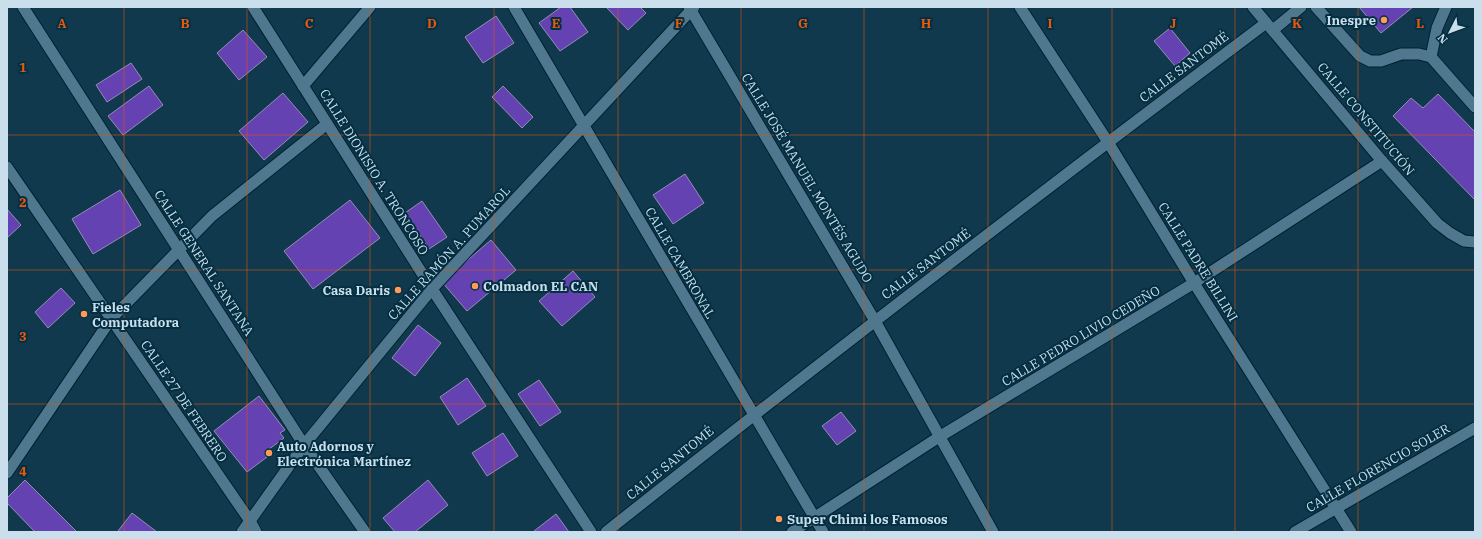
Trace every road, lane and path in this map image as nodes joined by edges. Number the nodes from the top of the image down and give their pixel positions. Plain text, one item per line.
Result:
1 (23, 7) edge
2 (253, 7) edge
3 (370, 7) edge
4 (514, 7) edge
5 (1020, 7) edge
6 (1253, 7) edge
7 (1301, 7) edge
8 (1316, 7) edge
9 (1446, 7) edge
10 (691, 8) edge
11 (1270, 26) junction
12 (1431, 57) junction
13 (303, 86) junction
14 (1475, 107) edge
15 (327, 124) junction
16 (583, 125) junction
17 (1108, 142) junction
18 (1382, 161) junction
19 (7, 167) edge
20 (1470, 242) edge
21 (179, 250) junction
22 (1194, 284) junction
23 (432, 290) junction
24 (111, 319) junction
25 (875, 321) junction
26 (753, 415) junction
27 (1475, 428) edge
28 (939, 437) junction
29 (304, 445) junction
30 (7, 472) edge
31 (1336, 509) junction
32 (815, 518) junction
33 (250, 521) junction
34 (242, 532) edge
35 (256, 532) edge
36 (365, 532) edge
37 (590, 532) edge
38 (606, 532) edge
39 (792, 532) edge
40 (823, 532) edge
41 (994, 532) edge
42 (1296, 532) edge
43 (1351, 532) edge

1 - 21 street, CALLE GENERAL SANTANA
2 - 13 street, CALLE DIONISIO A. TRONCOSO
3 - 13 street
4 - 16 street, CALLE CAMBRONAL
5 - 17 street, CALLE PADRE BILLINI
6 - 11 street, CALLE CONSTITUCIÓN
7 - 11 street, CALLE SANTOMÉ
8 - 12 street
9 - 12 street
10 - 16 street, CALLE RAMÓN A. PUMAROL
10 - 25 street, CALLE JOSÉ MANUEL MONTÉS AGUDO
11 - 17 street, CALLE SANTOMÉ
11 - 18 street, CALLE CONSTITUCIÓN
12 - 14 street
13 - 15 street, CALLE DIONISIO A. TRONCOSO
15 - 21 street
15 - 23 street, CALLE DIONISIO A. TRONCOSO
16 - 23 street, CALLE RAMÓN A. PUMAROL
16 - 26 street, CALLE CAMBRONAL
17 - 22 street, CALLE PADRE BILLINI
17 - 25 street, CALLE SANTOMÉ
18 - 20 street, CALLE CONSTITUCIÓN
18 - 22 street, CALLE PEDRO LIVIO CEDEÑO
19 - 24 street, CALLE 27 DE FEBRERO
21 - 24 street
21 - 29 street, CALLE GENERAL SANTANA
22 - 28 street, CALLE PEDRO LIVIO CEDEÑO
22 - 31 street, CALLE PADRE BILLINI
23 - 29 street, CALLE RAMÓN A. PUMAROL
23 - 37 street, CALLE DIONISIO A. TRONCOSO
24 - 30 street
24 - 33 street, CALLE 27 DE FEBRERO
25 - 26 street, CALLE SANTOMÉ
25 - 28 street, CALLE JOSÉ MANUEL MONTÉS AGUDO
26 - 32 street, CALLE CAMBRONAL
26 - 38 street, CALLE SANTOMÉ
27 - 31 street, CALLE FLORENCIO SOLER
28 - 32 street, CALLE PEDRO LIVIO CEDEÑO
28 - 41 street, CALLE JOSÉ MANUEL MONTÉS AGUDO
29 - 33 street, CALLE RAMÓN A. PUMAROL
29 - 36 street, CALLE GENERAL SANTANA
31 - 42 street, CALLE FLORENCIO SOLER
31 - 43 street, CALLE PADRE BILLINI
32 - 39 street, CALLE PEDRO LIVIO CEDEÑO
32 - 40 street, CALLE CAMBRONAL
33 - 34 street, CALLE RAMÓN A. PUMAROL
33 - 35 street, CALLE 27 DE FEBRERO

